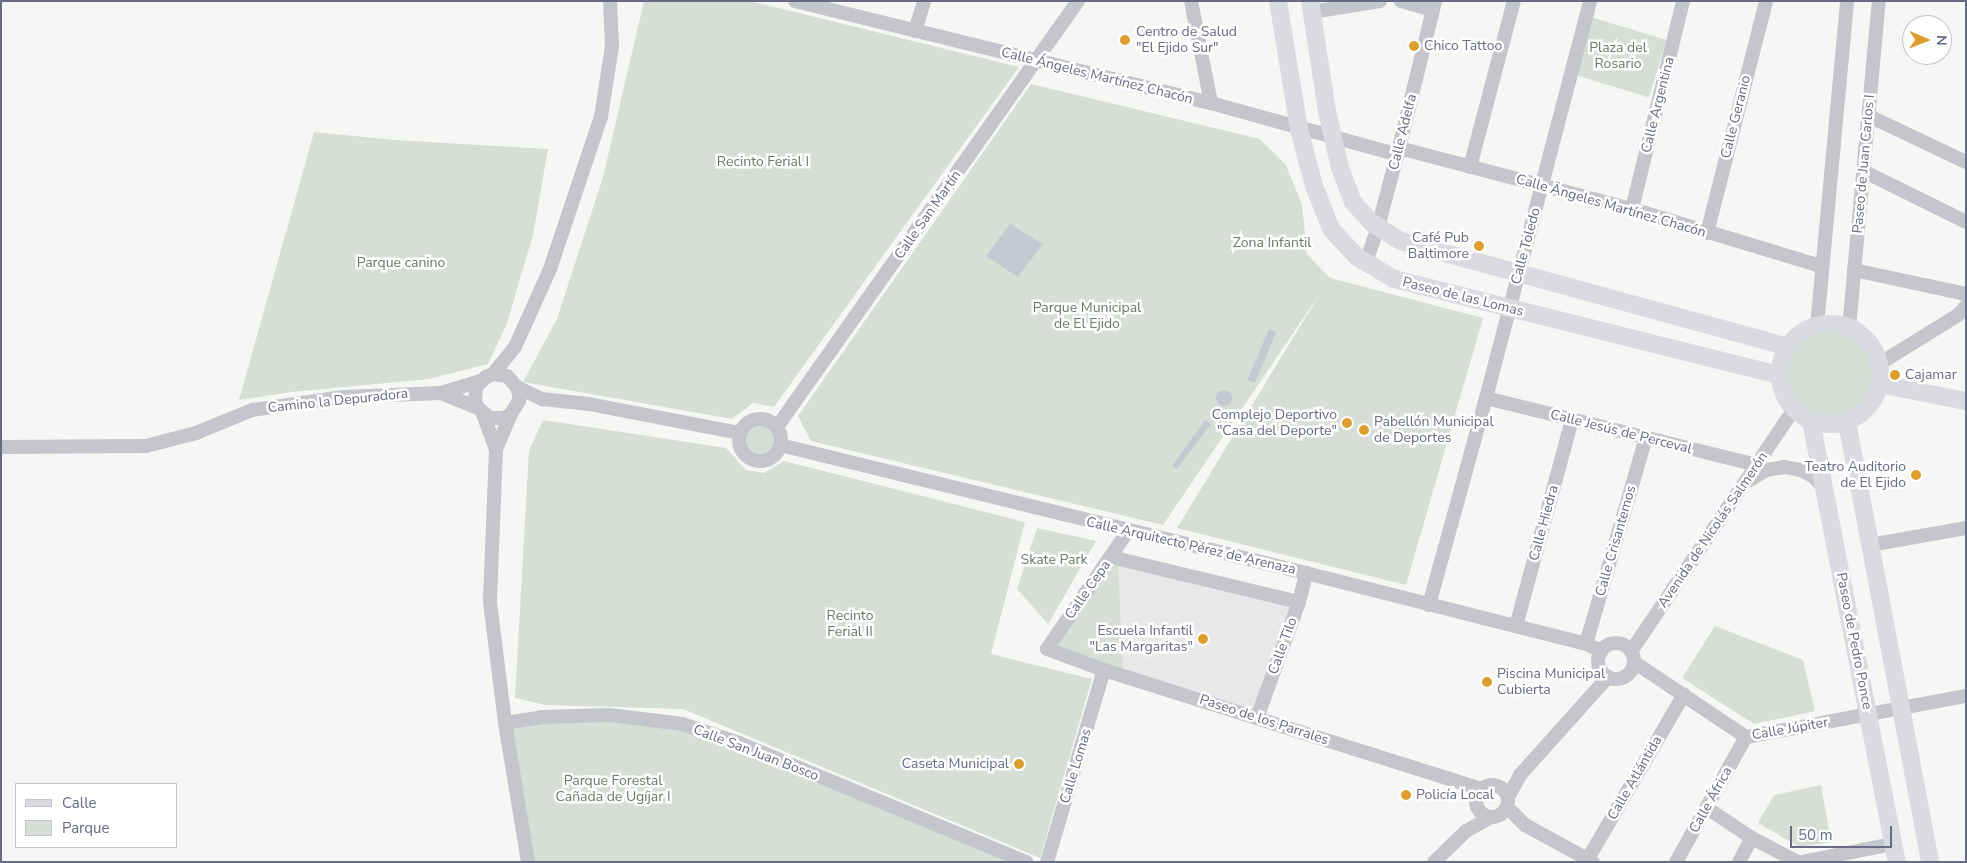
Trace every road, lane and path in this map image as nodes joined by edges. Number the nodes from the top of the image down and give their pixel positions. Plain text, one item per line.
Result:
1 (610, 1) edge
2 (795, 1) edge
3 (924, 1) edge
4 (1078, 1) edge
5 (1191, 1) edge
6 (1278, 1) edge
7 (1380, 1) edge
8 (1401, 1) edge
9 (1514, 1) edge
10 (1590, 1) edge
11 (1683, 1) edge
12 (1766, 1) edge
13 (1847, 1) edge
14 (1879, 1) edge
15 (810, 3) edge
16 (1311, 6) edge
17 (1434, 6) edge
18 (915, 31) junction
19 (1036, 61) junction
20 (1211, 103) junction
21 (1869, 116) junction
22 (1299, 128) junction
23 (1334, 138) junction
24 (1399, 152) junction
25 (1966, 162) edge
26 (1470, 167) junction
27 (1864, 171) junction
28 (1542, 186) junction
29 (1632, 209) junction
30 (1966, 222) edge
31 (1378, 227) junction
32 (1707, 233) junction
33 (1366, 262) junction
34 (1821, 266) junction
35 (1854, 270) junction
36 (1519, 273) junction
37 (1966, 294) edge
38 (1510, 308) junction
39 (1963, 312) edge
40 (1817, 326) junction
41 (1849, 328) junction
42 (515, 347) junction
43 (1788, 347) junction
44 (1879, 364) junction
45 (493, 374) junction
46 (1780, 375) junction
47 (480, 381) junction
48 (515, 384) junction
49 (1879, 384) junction
50 (441, 393) junction
51 (1486, 398) junction
52 (542, 399) junction
53 (1966, 401) edge
54 (1794, 409) junction
55 (481, 411) junction
56 (513, 411) junction
57 (1572, 420) junction
58 (1811, 421) junction
59 (1847, 422) junction
60 (777, 428) junction
61 (740, 433) junction
62 (1646, 438) junction
63 (780, 445) junction
64 (1, 447) edge
65 (496, 450) junction
66 (1756, 465) junction
67 (1745, 482) junction
68 (1825, 490) junction
69 (1966, 528) edge
70 (1128, 531) junction
71 (1870, 545) junction
72 (1112, 557) junction
73 (1306, 573) junction
74 (1299, 602) junction
75 (1429, 605) junction
76 (1516, 626) junction
77 (1586, 644) junction
78 (1047, 649) joint
79 (1601, 651) junction
80 (1633, 656) junction
81 (1104, 670) junction
82 (1608, 677) junction
83 (1684, 694) junction
84 (1966, 696) edge
85 (1901, 708) junction
86 (1869, 714) junction
87 (1257, 718) junction
88 (505, 723) junction
89 (1746, 737) junction
90 (1520, 775) junction
91 (1497, 786) junction
92 (1481, 789) junction
93 (1507, 802) junction
94 (1476, 804) junction
95 (1707, 808) junction
96 (1490, 817) junction
97 (1466, 831) junction
98 (1752, 838) junction
99 (1893, 844) junction
100 (1589, 861) edge
101 (528, 862) edge
102 (1026, 862) edge
103 (1047, 862) edge
104 (1434, 862) edge
105 (1676, 862) edge
106 (1739, 862) edge
107 (1799, 862) edge
108 (1896, 862) edge
109 (1930, 862) edge

1 - 42 street
2 - 15 street, Calle Ángeles Martínez Chacón
3 - 18 street
4 - 19 street, Calle San Martín
5 - 20 street
6 - 22 main road, Paseo de las Lomas
7 - 16 street
8 - 17 street
9 - 26 street
10 - 28 street, Calle Toledo
11 - 29 street, Calle Argentina
12 - 32 street, Calle Geranio
13 - 34 street
14 - 21 street, Paseo de Juan Carlos I
15 - 18 street, Calle Ángeles Martínez Chacón
16 - 23 main road
17 - 24 street, Calle Adelfa
18 - 19 street, Calle Ángeles Martínez Chacón
19 - 20 street, Calle Ángeles Martínez Chacón
19 - 60 street, Calle San Martín
20 - 22 street, Calle Ángeles Martínez Chacón
21 - 25 street
21 - 27 street, Paseo de Juan Carlos I
22 - 23 street, Calle Ángeles Martínez Chacón
22 - 33 main road, Paseo de las Lomas
23 - 24 street, Calle Ángeles Martínez Chacón
23 - 31 main road
24 - 26 street, Calle Ängeles Martínez Chacón
24 - 31 street, Calle Adelfa
26 - 28 street, Calle Ängeles Martínez Chacón
27 - 30 street
27 - 35 street, Paseo de Juan Carlos I
28 - 29 street, Calle Ängeles Martínez Chacón
28 - 36 street, Calle Toledo
29 - 32 street, Calle Ängeles Martínez Chacón
31 - 33 street, Calle Adelfa
31 - 36 main road
32 - 34 street, Calle Ängeles Martínez Chacón
33 - 38 main road, Paseo de las Lomas
34 - 40 street
35 - 37 street
35 - 41 street, Paseo de Juan Carlos I
36 - 38 street, Calle Toledo
36 - 43 main road
38 - 46 main road, Paseo de las Lomas
38 - 51 street, Calle Toledo
39 - 44 street
40 - 41 main road
40 - 43 main road
41 - 44 main road
42 - 45 street
42 - 48 street
43 - 46 main road
44 - 49 main road
45 - 47 street
45 - 48 street
46 - 54 main road
47 - 50 street, Camino la Depuradora
47 - 55 street
48 - 52 street
48 - 56 street
49 - 53 main road
49 - 59 main road
50 - 55 street, Camino la Depuradora
50 - 64 street, Camino la Depuradora
51 - 57 street, Calle Jesús de Perceval
51 - 75 street, Calle Toledo
52 - 56 street
52 - 61 street
54 - 58 main road
54 - 66 street, Avenida de Nicolás Salmerón
55 - 56 street
55 - 65 street
56 - 65 street
57 - 62 street, Calle Jesús de Perceval
57 - 76 street, Calle Hiedra
58 - 59 main road
58 - 68 main road, Paseo de Pedro Ponce
59 - 71 main road
60 - 61 street
60 - 63 street
61 - 63 street
62 - 66 street, Calle Jesús de Perceval
62 - 77 street, Calle Crisantemos
63 - 70 street, Calle Arquitecto Pérez de Arenaza
65 - 88 street
66 - 67 street, Avenida de Nicolás Salmerón
67 - 68 street
67 - 80 street, Avenida de Nicolás Salmerón
68 - 86 main road, Paseo de Pedro Ponce
69 - 71 street
70 - 72 street, Calle Cepa
70 - 73 street, Calle Arquitecto Pérez de Arenaza
71 - 85 main road
72 - 74 street
72 - 78 street, Calle Cepa
73 - 74 street, Calle Tilo
73 - 75 street, Calle Arquitecto Pérez de Arenaza
74 - 87 street, Calle Tilo
75 - 76 street, Calle Arquitecto Pérez de Arenaza
76 - 77 street, Calle Arquitecto Pérez de Arenaza
77 - 79 street, Calle Arquitecto Pérez de Arenaza
78 - 81 street, Paseo de los Parrales
79 - 80 street
79 - 82 street
80 - 82 street
80 - 83 street, Calle Júpiter
81 - 87 street, Paseo de los Parrales
81 - 103 street, Calle Lomas
82 - 90 street
83 - 89 street, Calle Júpiter
83 - 100 street, Calle Atlántida
84 - 85 street, Calle Júpiter
85 - 86 street, Calle Júpiter
85 - 109 main road
86 - 89 street, Calle Júpiter
86 - 99 main road, Paseo de Pedro Ponce
87 - 92 street, Paseo de los Parrales
88 - 101 street
88 - 102 street, Calle San Juan Bosco
89 - 95 street, Calle África
90 - 91 street
90 - 93 street
91 - 92 street
91 - 93 street
92 - 94 street
93 - 96 street
93 - 100 street
94 - 96 street
94 - 97 street
95 - 98 street
95 - 105 street, Calle África
96 - 97 street
97 - 104 street
98 - 106 street
98 - 107 street
99 - 107 street
99 - 108 main road, Paseo de Pedro Ponce

